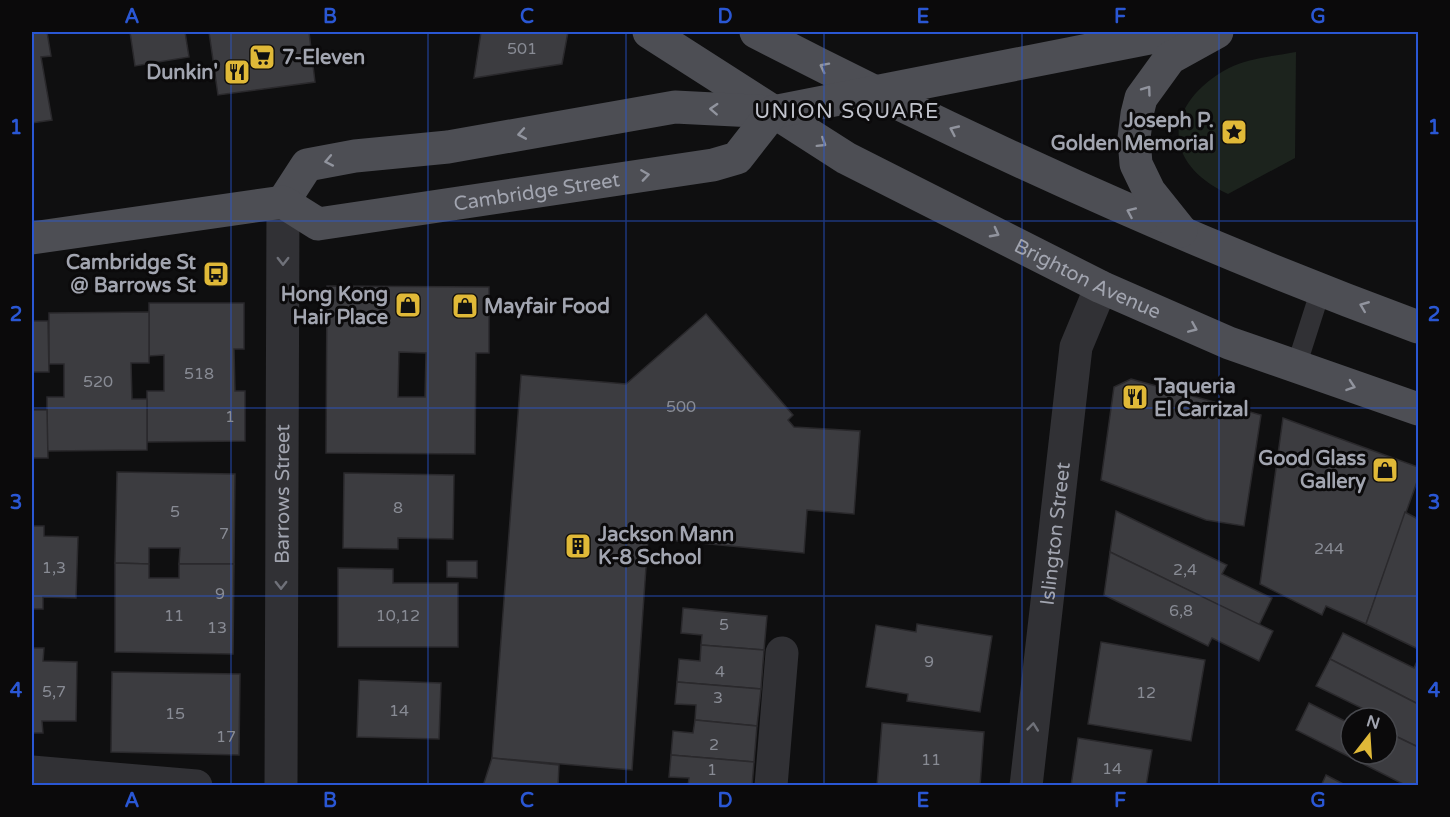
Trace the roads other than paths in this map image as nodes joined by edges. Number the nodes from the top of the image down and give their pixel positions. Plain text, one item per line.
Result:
1 (649, 32) edge
2 (756, 32) edge
3 (1180, 32) edge
4 (1217, 32) edge
5 (876, 94) junction
6 (773, 112) junction
7 (283, 202) junction
8 (1184, 235) junction
9 (32, 238) edge
10 (1101, 287) junction
11 (1321, 289) junction
12 (1419, 327) edge
13 (1296, 368) junction
14 (1419, 409) edge
15 (782, 653) dead end
16 (32, 772) edge
17 (196, 786) edge
18 (280, 786) edge
19 (771, 786) edge
20 (1026, 786) edge

1 - 6 main road, Brighton Avenue
5 -> 2 main road
3 - 5 main road
8 -> 4 main road
5 - 6 main road
8 -> 5 main road
6 -> 7 main road
7 -> 6 main road, Cambridge Street
6 -> 10 main road, Brighton Avenue
7 - 9 main road
7 -> 18 street, Barrows Street
8 - 11 main road
10 -> 13 main road, Brighton Avenue
20 -> 10 street, Islington Street
12 -> 11 main road
11 - 13 lane
13 -> 14 main road, Brighton Avenue
15 - 19 street
16 - 17 street

